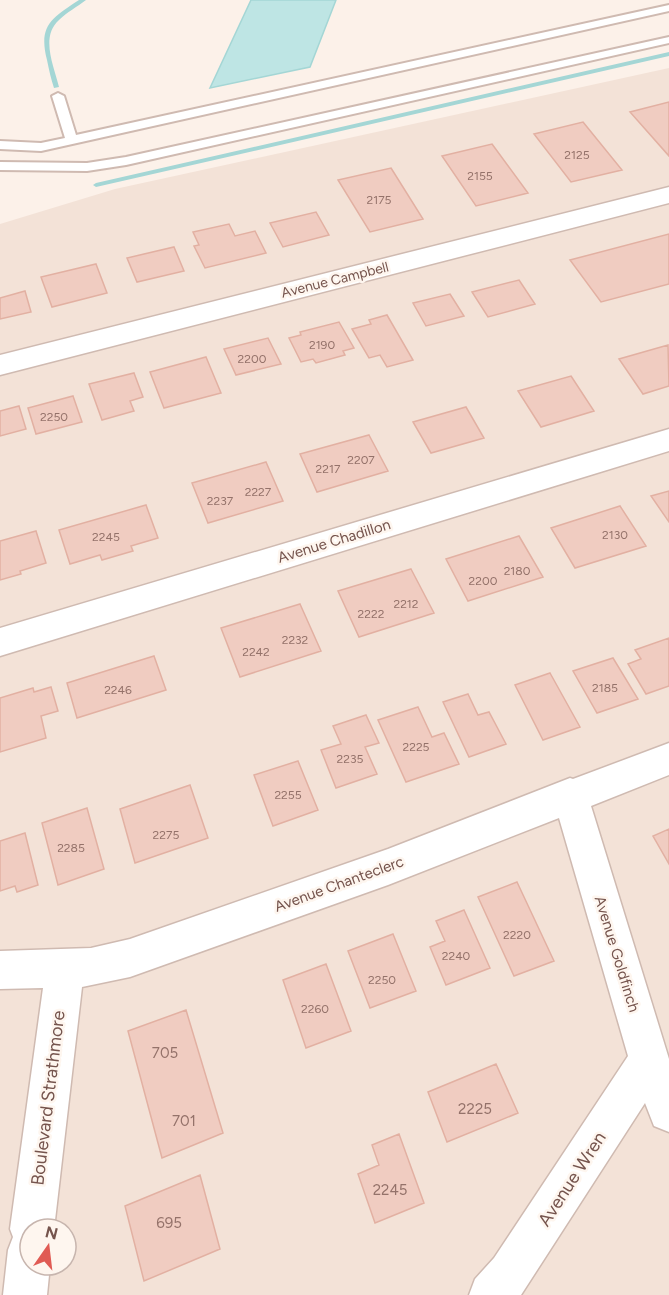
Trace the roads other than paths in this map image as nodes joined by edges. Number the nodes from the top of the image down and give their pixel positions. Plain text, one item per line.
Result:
1 (669, 8) edge
2 (669, 40) edge
3 (58, 96) dead end
4 (72, 140) junction
5 (0, 146) edge
6 (0, 166) edge
7 (669, 195) edge
8 (0, 366) edge
9 (669, 440) edge
10 (0, 642) edge
11 (669, 759) edge
12 (570, 795) junction
13 (65, 968) junction
14 (0, 970) edge
15 (649, 1060) junction
16 (669, 1110) edge
17 (34, 1217) edge
18 (27, 1277) edge
19 (25, 1295) edge
20 (491, 1295) edge

1 - 4 lane
2 - 6 lane
3 - 4 lane
4 - 5 lane
7 - 8 street, Avenue Campbell
9 - 10 street, Avenue Chadillon
11 - 12 street, Avenue Chanteclerc
12 - 13 street, Avenue Chanteclerc
12 - 15 street, Avenue Goldfinch
13 - 14 street, Avenue Chanteclerc
13 - 17 street, Boulevard Strathmore
15 - 16 street, Avenue Goldfinch
15 - 20 street, Avenue Wren
18 - 19 street

